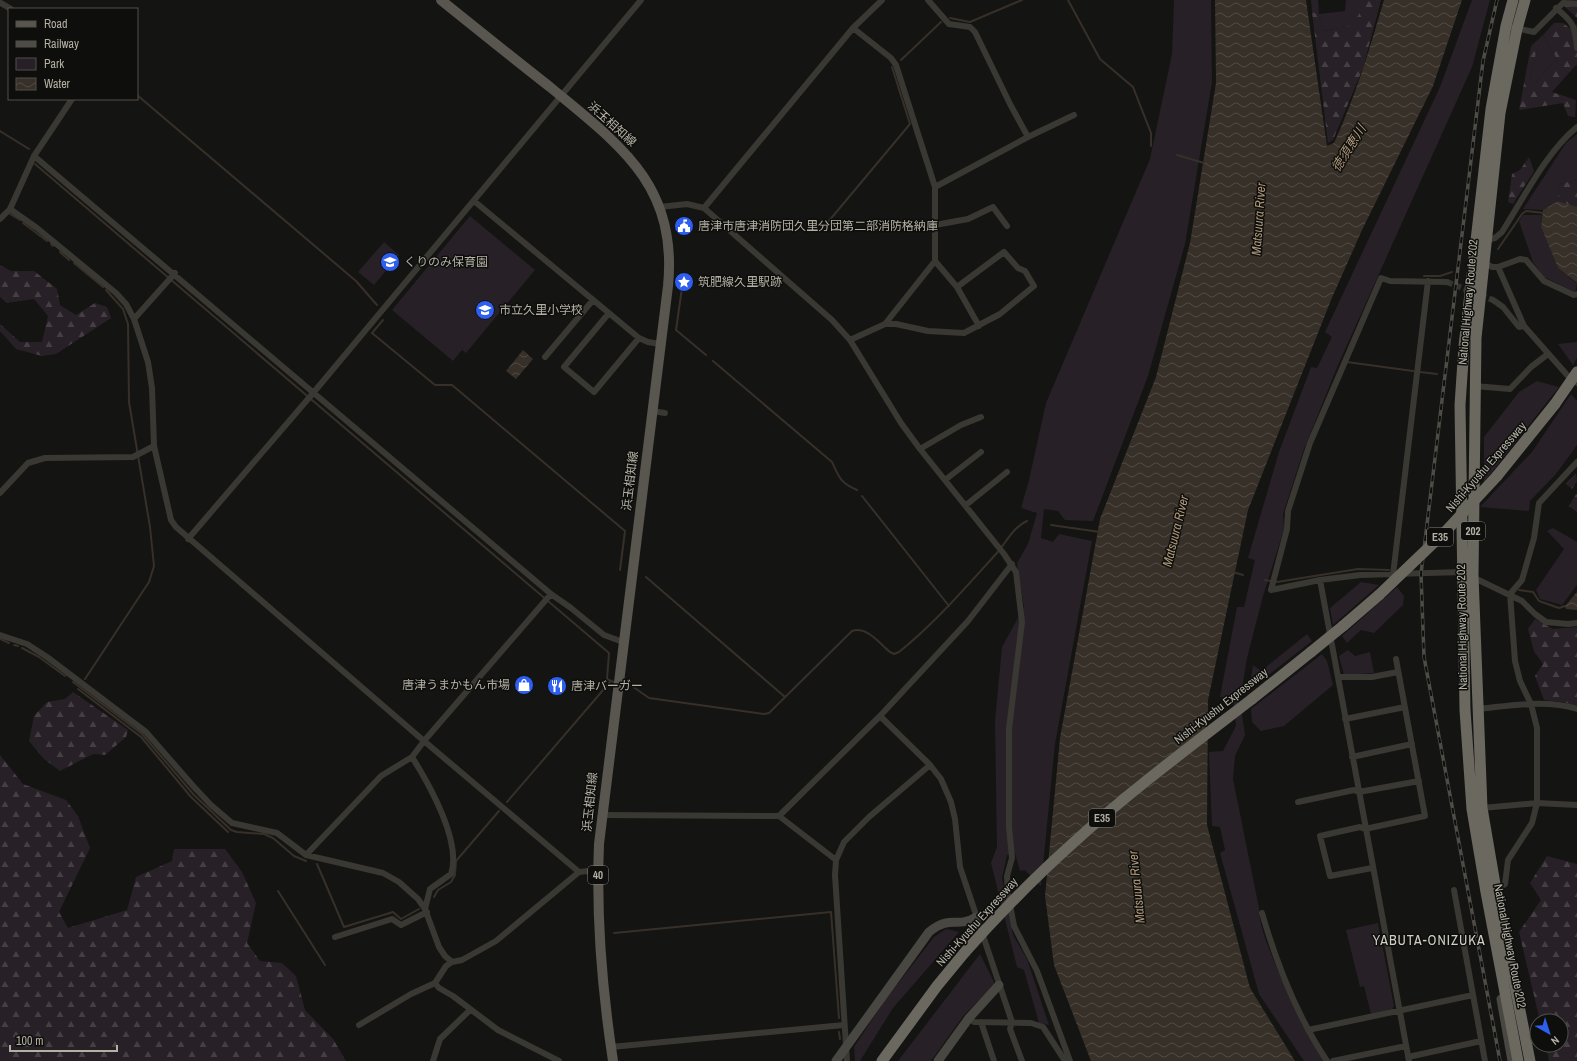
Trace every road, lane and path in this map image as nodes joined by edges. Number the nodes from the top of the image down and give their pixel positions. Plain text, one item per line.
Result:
1 (441, 0) edge
2 (641, 0) edge
3 (882, 0) edge
4 (928, 0) edge
5 (1513, 0) edge
6 (1525, 0) edge
7 (1, 2) edge
8 (1577, 4) edge
9 (10, 8) edge
10 (1556, 8) junction
11 (1506, 26) junction
12 (853, 28) junction
13 (1517, 29) junction
14 (1577, 48) edge
15 (561, 96) junction
16 (71, 100) edge
17 (1074, 115) dead end
18 (1577, 127) edge
19 (1028, 137) junction
20 (34, 156) junction
21 (935, 187) junction
22 (474, 201) junction
23 (660, 207) junction
24 (704, 208) junction
25 (10, 209) junction
26 (0, 219) edge
27 (935, 225) junction
28 (1007, 226) dead end
29 (1487, 240) junction
30 (935, 261) junction
31 (1473, 261) junction
32 (1485, 262) junction
33 (1498, 267) junction
34 (175, 273) junction
35 (1428, 281) junction
36 (1447, 282) tunnel mouth
37 (957, 287) junction
38 (1577, 294) edge
39 (593, 300) junction
40 (1493, 300) tunnel mouth
41 (609, 313) junction
42 (134, 319) junction
43 (884, 324) junction
44 (979, 326) junction
45 (1524, 326) junction
46 (639, 338) junction
47 (850, 340) junction
48 (660, 344) junction
49 (1548, 354) junction
50 (545, 357) dead end
51 (1577, 372) edge
52 (1577, 384) edge
53 (1474, 386) junction
54 (311, 396) junction
55 (652, 411) junction
56 (665, 413) dead end
57 (981, 417) dead end
58 (154, 446) junction
59 (920, 449) junction
60 (981, 452) dead end
61 (1577, 462) edge
62 (1007, 472) dead end
63 (945, 480) junction
64 (0, 494) edge
65 (966, 505) junction
66 (188, 539) junction
67 (1012, 564) junction
68 (1462, 572) junction
69 (1393, 576) junction
70 (1473, 576) junction
71 (1320, 580) junction
72 (1510, 594) junction
73 (550, 595) junction
74 (1577, 623) edge
75 (0, 635) edge
76 (623, 642) junction
77 (1396, 659) dead end
78 (1398, 672) junction
79 (1338, 677) junction
80 (1531, 704) junction
81 (1405, 707) junction
82 (1477, 709) junction
83 (1577, 709) edge
84 (880, 716) junction
85 (1345, 719) junction
86 (424, 741) junction
87 (1412, 744) junction
88 (412, 757) junction
89 (1352, 757) junction
90 (930, 765) junction
91 (1419, 781) junction
92 (1359, 792) junction
93 (1298, 802) dead end
94 (1537, 803) junction
95 (1577, 805) edge
96 (1482, 808) junction
97 (601, 816) junction
98 (778, 816) junction
99 (1365, 829) junction
100 (306, 855) junction
101 (836, 860) junction
102 (1372, 868) junction
103 (598, 870) junction
104 (579, 872) junction
105 (1454, 890) dead end
106 (1496, 890) junction
107 (426, 910) junction
108 (1262, 913) dead end
109 (976, 917) junction
110 (1494, 931) junction
111 (334, 937) dead end
112 (452, 962) junction
113 (435, 983) junction
114 (999, 985) junction
115 (1473, 995) junction
116 (470, 1010) junction
117 (1399, 1012) junction
118 (969, 1018) junction
119 (981, 1022) junction
120 (1012, 1022) junction
121 (359, 1025) dead end
122 (844, 1025) junction
123 (1308, 1030) junction
124 (1481, 1042) junction
125 (846, 1045) junction
126 (1406, 1046) junction
127 (611, 1047) junction
128 (1409, 1059) edge
129 (433, 1061) edge
130 (559, 1061) edge
131 (613, 1061) edge
132 (836, 1061) edge
133 (847, 1061) edge
134 (882, 1061) edge
135 (938, 1061) edge
136 (994, 1061) edge
137 (1022, 1061) edge
138 (1065, 1061) edge
139 (1070, 1061) edge
140 (1328, 1061) edge
141 (1333, 1061) edge
142 (1485, 1061) edge
143 (1512, 1061) edge
144 (1518, 1061) edge
145 (1530, 1061) edge

1 - 15 main road, 浜玉相知線 / 40
2 - 15 street
3 - 12 street
4 - 19 street
5 - 11 highway, National Highway Route 202 / 202
6 - 13 highway, National Highway Route 202 / 202
7 - 9 street
8 - 10 street
10 - 13 street
10 - 14 street
11 - 13 street
11 - 31 highway, National Highway Route 202 / 202
12 - 21 street
12 - 24 street
13 - 29 highway, National Highway Route 202 / 202
15 - 22 street
15 - 23 main road, 浜玉相知線 / 40
16 - 20 street
17 - 19 street
18 - 29 street
19 - 21 street
20 - 25 street
20 - 34 street
21 - 27 street
22 - 39 street
22 - 54 street
23 - 24 street
23 - 48 main road, 浜玉相知線 / 40
24 - 47 street
25 - 26 street
25 - 42 street
27 - 28 street
27 - 30 street
29 - 32 highway, National Highway Route 202 / 202
30 - 37 street
30 - 43 street
31 - 32 street
31 - 68 highway, National Highway Route 202 / 202
32 - 33 street
32 - 53 highway, National Highway Route 202 / 202
33 - 38 street
33 - 45 street
34 - 42 street
34 - 54 street
35 - 36 street
35 - 69 street
35 - 71 street
37 - 44 street
37 - 44 street
39 - 41 street
39 - 50 street
40 - 45 street
41 - 46 street
41 - 46 street
42 - 58 street
43 - 44 street
43 - 47 street
45 - 49 street
46 - 48 street
47 - 59 street
48 - 55 main road, 浜玉相知線 / 40
49 - 52 street
49 - 53 street
51 - 134 highway, Nishi-Kyushu Expressway / E35, bridge
53 - 70 highway, National Highway Route 202 / 202
54 - 66 street
54 - 73 street
55 - 56 street
55 - 76 main road, 浜玉相知線 / 40
57 - 59 street
58 - 64 street
58 - 66 street
59 - 63 street
60 - 63 street
61 - 72 street
62 - 65 street
63 - 65 street
65 - 67 street
66 - 86 street
67 - 84 street
67 - 139 street
68 - 69 street
68 - 70 street
68 - 110 highway, National Highway Route 202 / 202
69 - 71 street
70 - 72 street
70 - 82 highway, National Highway Route 202 / 202
71 - 79 street
72 - 74 street
72 - 80 street
73 - 76 street
73 - 86 street
75 - 100 street
76 - 97 main road, 浜玉相知線 / 40
77 - 78 street
78 - 79 street
78 - 81 street
79 - 85 street
80 - 82 street
80 - 83 street
80 - 94 street
81 - 85 street
81 - 87 street
82 - 96 highway, National Highway Route 202 / 202
84 - 90 street
84 - 98 street
85 - 89 street
86 - 88 street
86 - 104 street
87 - 89 street
87 - 91 street
88 - 100 street
88 - 107 street
89 - 92 street
90 - 101 street
90 - 109 street
91 - 92 street
91 - 99 street
92 - 93 street
92 - 99 street
94 - 95 street
94 - 96 street
94 - 106 street
96 - 106 highway, National Highway Route 202 / 202
97 - 98 street
97 - 103 main road, 浜玉相知線 / 40
98 - 101 street
99 - 102 street
99 - 102 street
100 - 107 street
101 - 122 street
102 - 117 street
103 - 104 street
103 - 127 main road, 浜玉相知線 / 40
104 - 112 street
105 - 115 street
106 - 145 highway, National Highway Route 202 / 202
107 - 111 street
107 - 112 street
108 - 123 street
109 - 114 street
109 - 125 street
110 - 143 street
110 - 144 highway, National Highway Route 202 / 202
112 - 113 street
113 - 116 street
113 - 121 street
114 - 118 street
114 - 120 street
115 - 117 street
115 - 124 street
116 - 129 street
116 - 130 street
117 - 123 street
117 - 126 street
118 - 119 street
118 - 135 street
119 - 120 street
119 - 136 street
120 - 137 street
120 - 138 street
122 - 125 street
122 - 127 street
123 - 140 street
124 - 128 street
124 - 142 street
125 - 132 street
125 - 133 street
126 - 128 street
126 - 141 street
127 - 131 main road, 浜玉相知線 / 40

